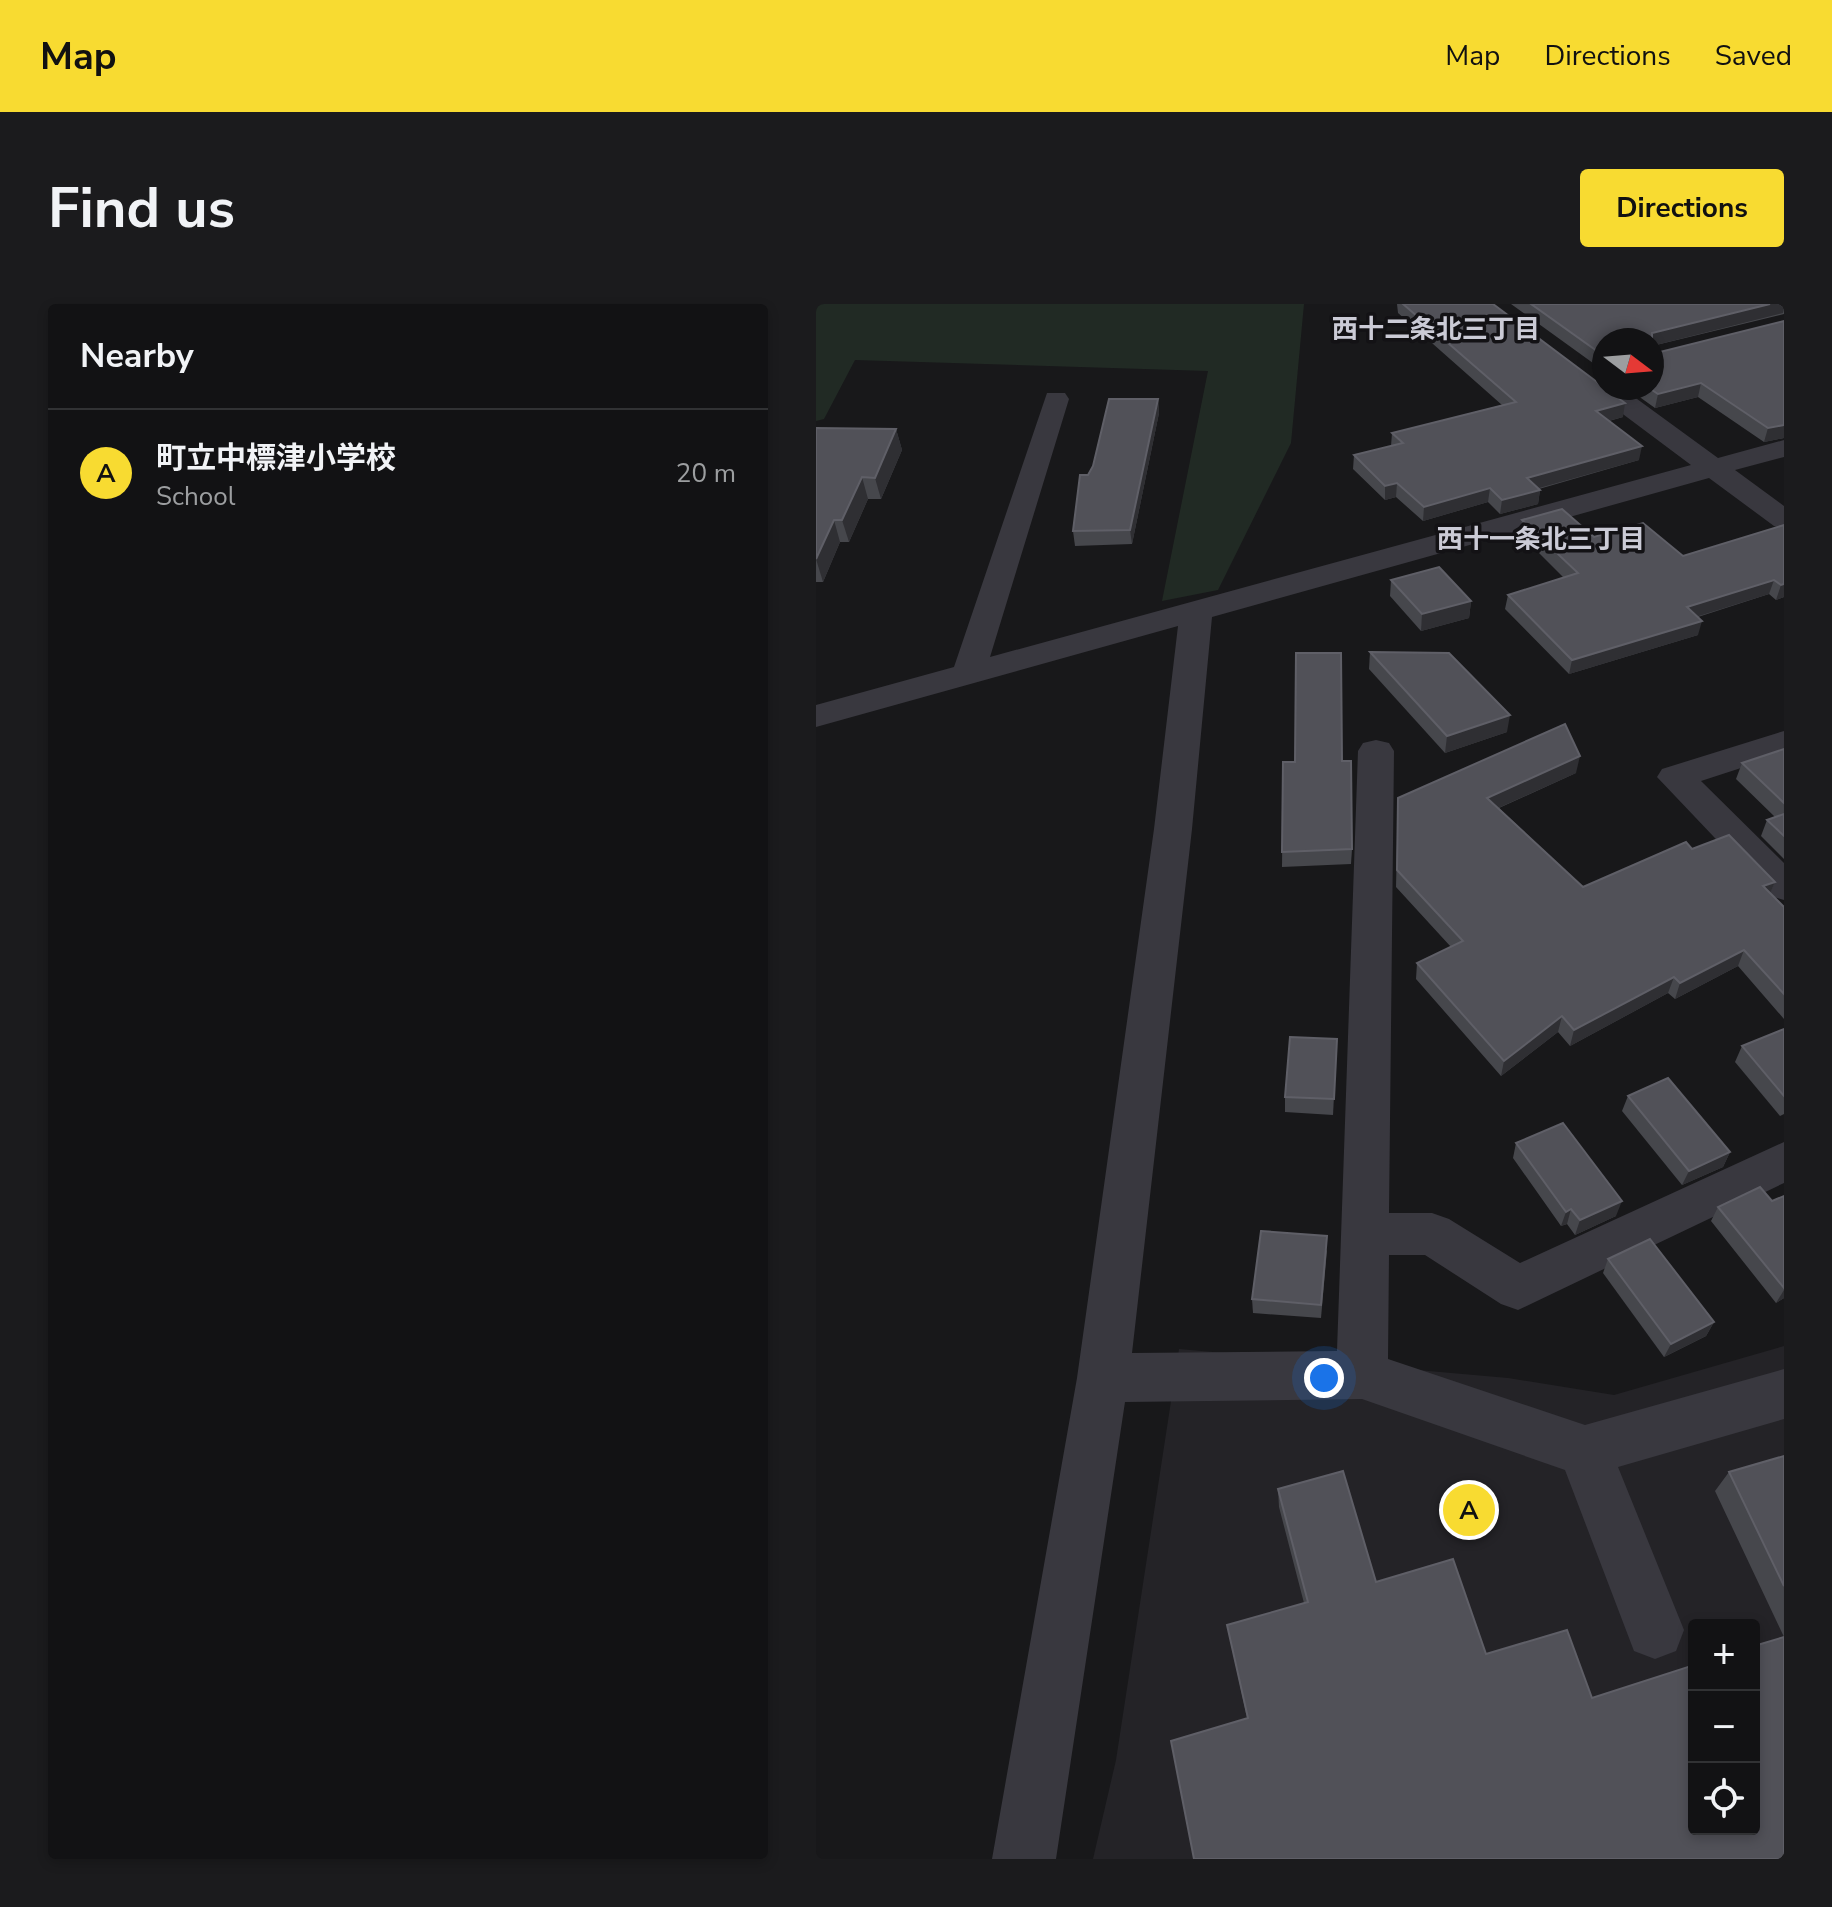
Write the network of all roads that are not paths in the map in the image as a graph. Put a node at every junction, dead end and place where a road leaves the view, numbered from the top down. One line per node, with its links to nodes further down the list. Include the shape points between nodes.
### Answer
1 (1056, 399): 7 (street)
2 (1622, 400): 4 (street)
3 (1784, 448): 4 (street)
4 (1714, 467): 5 (street); 6 (street)
5 (1784, 520)
6 (1196, 612): 7 (street); 15 (street)
7 (968, 675): 8 (street)
8 (816, 716)
9 (1784, 742): 11 (street, via 1675,777)
10 (1376, 751): 13 (street)
11 (1784, 886)
12 (1784, 1161): 13 (street, via 1518,1288 1432,1234)
13 (1365, 1234): 14 (street)
14 (1362, 1375): 15 (street); 17 (street)
15 (1103, 1378): 19 (street)
16 (1784, 1394): 17 (street)
17 (1585, 1451): 18 (street)
18 (1655, 1630)
19 (1024, 1859)

